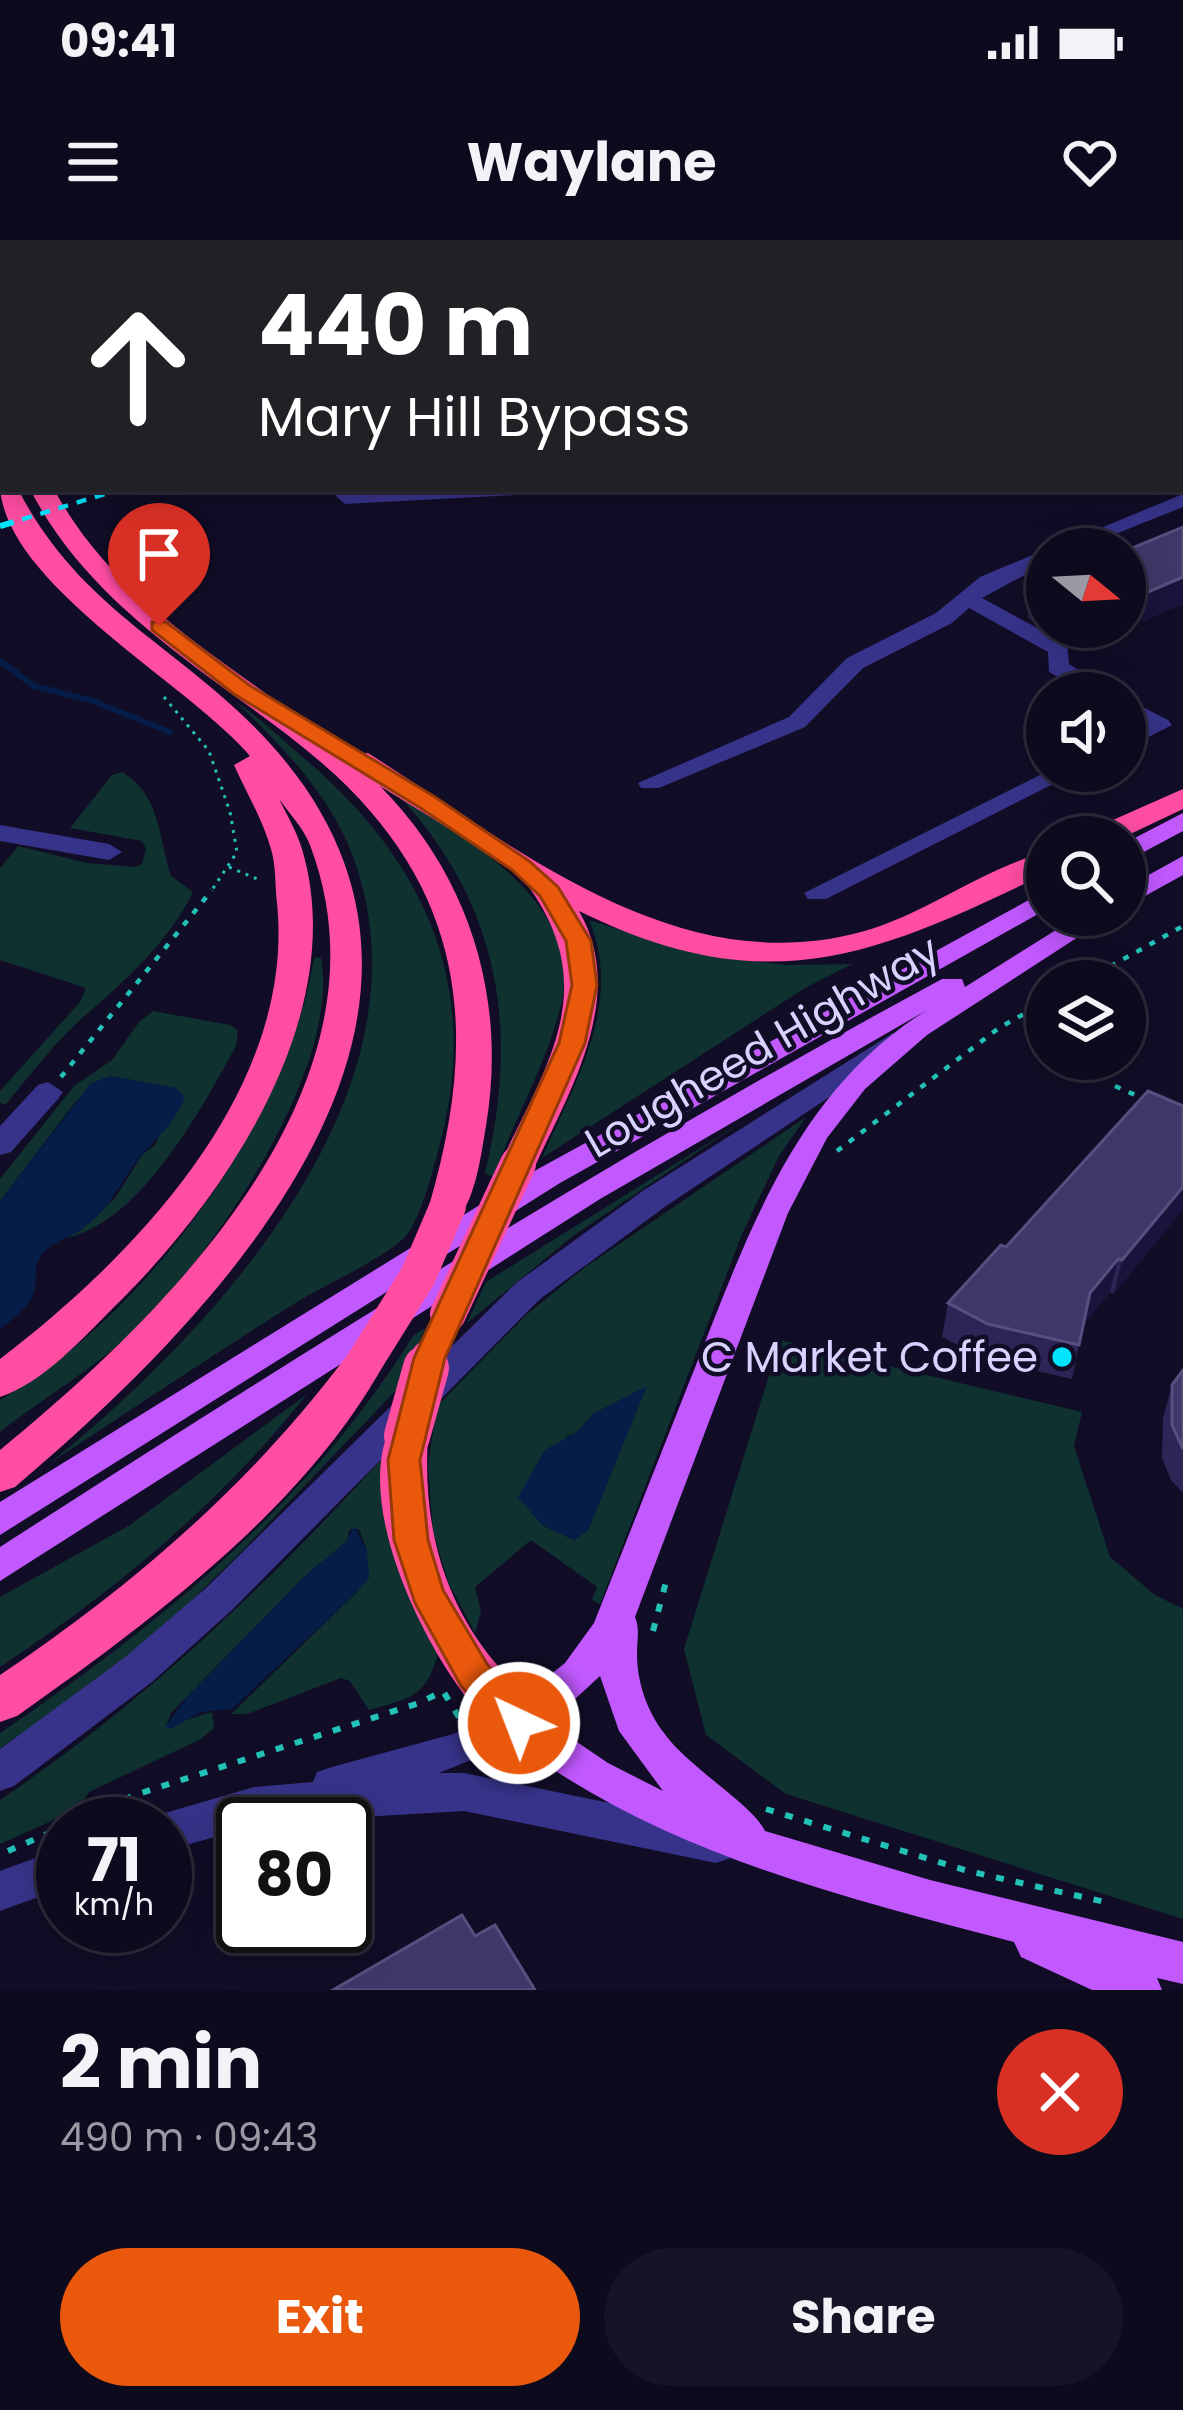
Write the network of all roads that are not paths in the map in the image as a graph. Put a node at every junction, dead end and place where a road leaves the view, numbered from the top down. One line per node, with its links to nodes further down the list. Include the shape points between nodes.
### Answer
1 (8, 492): 11 (highway, via 29,534 76,591)
2 (44, 492): 10 (highway, via 112,586)
3 (340, 492): 4 (street)
4 (460, 492)
5 (1183, 500): 6 (street)
6 (1113, 528)
7 (1026, 565): 8 (street)
8 (966, 598): 9 (street, via 1059,649 1057,667); 14 (street, via 944,618 855,663 797,722)
9 (1066, 672)
10 (242, 689): 23 (highway); 38 (highway, bridge, via 381,803 431,870 456,921 473,988 478,1064 470,1131 418,1276 360,1369 283,1466 200,1549)
11 (181, 693): 33 (highway, via 271,800 286,837 299,921 289,999 244,1115 192,1195 82,1315); 34 (highway, via 276,766 327,851 345,940 336,1040 302,1136 212,1276 108,1386)
12 (1146, 717): 13 (street, via 1160,725)
13 (1146, 732)
14 (650, 783)
15 (1026, 791): 26 (street)
16 (1183, 798): 17 (highway)
17 (1144, 816)
18 (1183, 821): 20 (main road)
19 (0, 832): 21 (street)
20 (1146, 842)
21 (109, 852)
22 (1183, 863): 25 (main road)
23 (520, 866): 24 (highway, via 667,936 772,954 867,941); 39 (highway, bridge, via 561,908 579,941 585,971 572,1043 429,1358 407,1436 405,1500 427,1593 474,1675)
24 (1026, 871)
25 (1146, 884)
26 (817, 893)
27 (1026, 910): 35 (main road, Lougheed Highway, via 528,1189)
28 (1044, 936): 36 (main road, Lougheed Highway, via 698,1127)
29 (1064, 936): 30 (main road)
30 (982, 986): 37 (main road, via 855,1082 791,1170); 40 (street, via 655,1198 528,1291 219,1599)
31 (48, 1092): 32 (street)
32 (0, 1145)
33 (0, 1381)
34 (0, 1475)
35 (0, 1520)
36 (0, 1566)
37 (622, 1606): 39 (main road, via 579,1676); 43 (main road, via 619,1679 644,1741 710,1810)
38 (0, 1701)
39 (519, 1723): 41 (street, via 460,1750); 43 (main road, via 634,1801)
40 (0, 1773)
41 (287, 1797)
42 (355, 1797): 43 (street, via 464,1792)
43 (805, 1863): 46 (main road)
44 (36, 1878): 45 (street)
45 (0, 1891)
46 (976, 1914): 47 (main road); 48 (main road)
47 (1183, 1963)
48 (1140, 1990)

